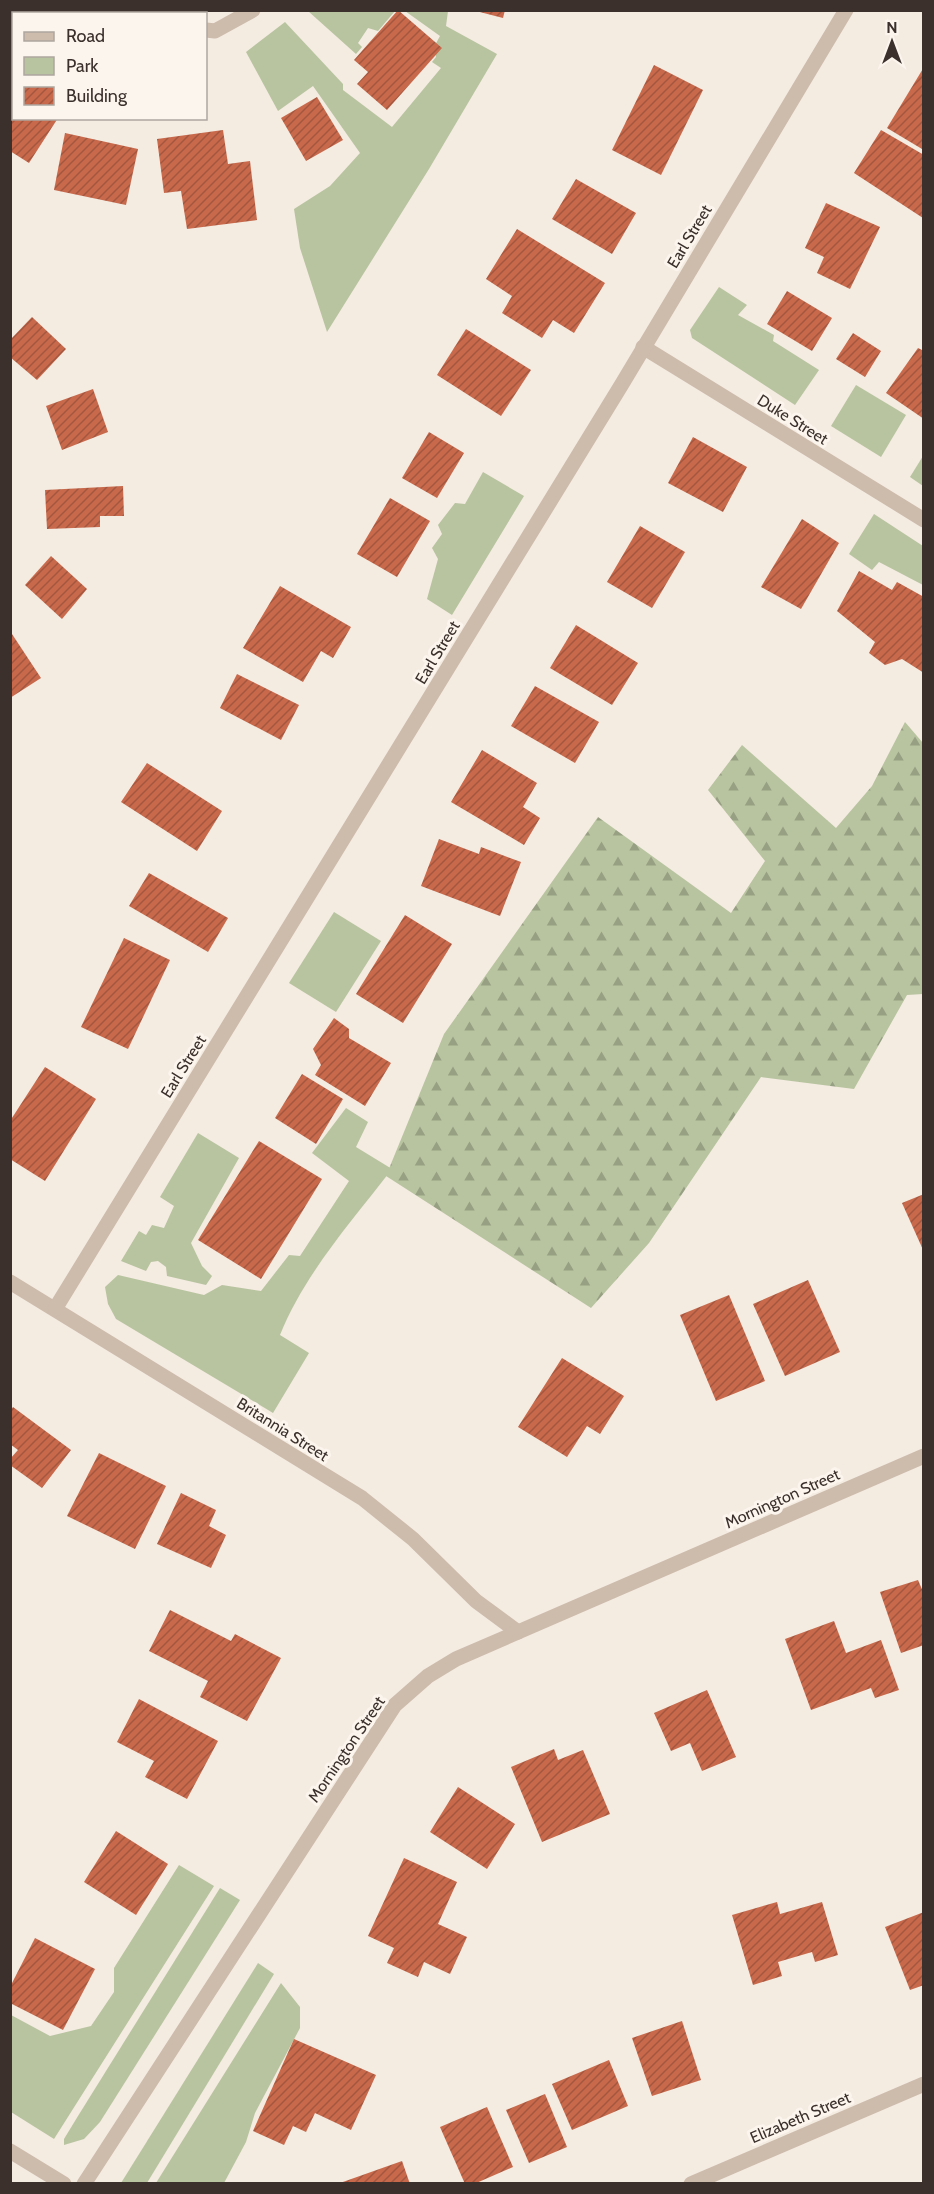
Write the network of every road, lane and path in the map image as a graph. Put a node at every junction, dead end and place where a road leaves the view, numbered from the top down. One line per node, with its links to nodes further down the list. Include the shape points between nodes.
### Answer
1 (253, 10): 3 (street, via 215,31)
2 (846, 10): 4 (street, Earl Street)
3 (207, 30)
4 (644, 347): 5 (street, Duke Street); 7 (street, Earl Street)
5 (924, 520)
6 (10, 1282): 7 (street, Britannia Street)
7 (55, 1309): 9 (street, Britannia Street, via 362,1498 413,1539 476,1601)
8 (924, 1456): 9 (street, Mornington Street)
9 (518, 1632): 13 (street, Mornington Street, via 456,1659 428,1676 395,1705)
10 (924, 2084): 14 (street, Elizabeth Street)
11 (10, 2151): 12 (street)
12 (64, 2184)
13 (84, 2184)
14 (691, 2184)

